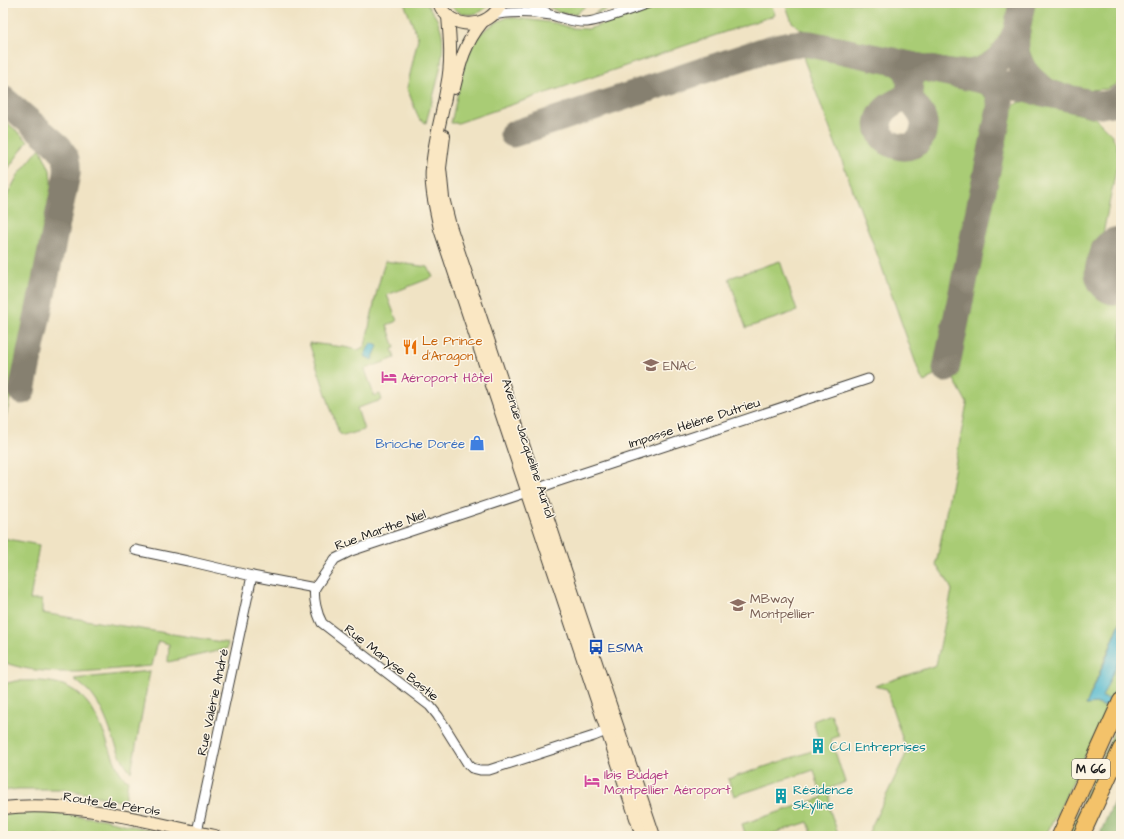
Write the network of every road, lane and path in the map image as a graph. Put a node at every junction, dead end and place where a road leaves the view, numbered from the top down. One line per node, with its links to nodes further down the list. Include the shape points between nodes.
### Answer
1 (439, 3): 6 (main road)
2 (501, 3): 5 (main road)
3 (529, 3): 7 (street)
4 (649, 3): 7 (street, via 588,22)
5 (494, 15): 7 (street, via 524,11); 8 (main road)
6 (448, 16): 8 (main road, via 464,23); 10 (main road, Avenue Jacqueline Auriol, via 450,64 432,169 434,200 440,229)
7 (552, 16)
8 (482, 22): 10 (main road, Avenue Jacqueline Auriol, via 464,49 457,75 440,168 443,198)
9 (868, 378): 10 (street, Impasse Hélène Dutrieu)
10 (533, 491): 13 (street, Rue Marthe Niel, via 342,555 332,563); 15 (main road, Avenue Jacqueline Auriol)
11 (135, 550): 12 (street)
12 (252, 576): 13 (street); 18 (street, Rue Valérie André)
13 (315, 588): 15 (street, Rue Maryse Bastie, via 316,604 322,623 430,706 472,768 498,768)
14 (1121, 701): 22 (highway, M 66, via 1074,807)
15 (612, 729): 20 (main road, Avenue Jacqueline Auriol); 21 (main road, Avenue Jacqueline Auriol)
16 (1121, 749): 23 (highway, M 66)
17 (3, 808): 18 (main road, Route de Pérols, via 22,806 103,812)
18 (197, 832): 19 (main road, Route de Pérols)
19 (215, 836)
20 (642, 836)
21 (654, 836)
22 (1058, 836)
23 (1082, 836)

